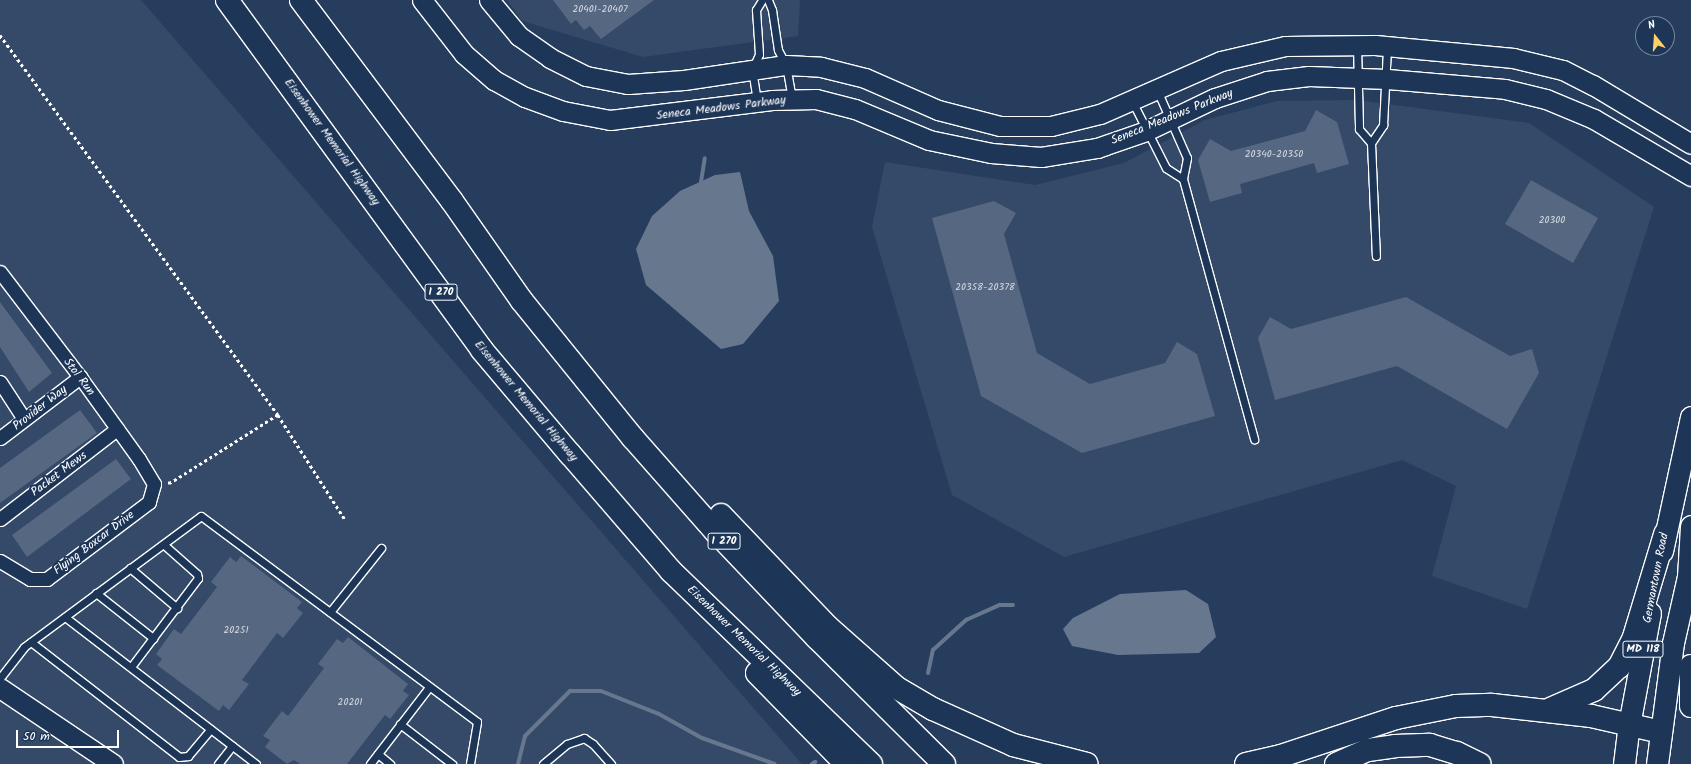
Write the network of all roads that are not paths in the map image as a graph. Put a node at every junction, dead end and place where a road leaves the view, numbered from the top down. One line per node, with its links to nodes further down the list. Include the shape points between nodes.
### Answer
1 (228, 0): 41 (highway, Eisenhower Memorial Highway / I 270, via 482,350)
2 (301, 0): 25 (highway, I 270, via 452,201)
3 (422, 0): 16 (street, Seneca Meadows Parkway, via 464,54 494,80 525,97 563,111 610,120)
4 (489, 0): 10 (street, via 519,36 550,58 586,76 628,84 684,80)
5 (762, 0): 10 (lane, via 756,10 759,54)
6 (768, 0): 9 (lane, via 778,50)
7 (1357, 45): 8 (street); 11 (lane); 13 (street, via 1278,48 1221,61)
8 (1387, 46): 12 (lane); 20 (street, via 1513,58 1563,70 1593,85)
9 (786, 65): 10 (street); 14 (lane); 15 (street, via 821,67 866,78 938,110 1000,126 1051,126 1100,114)
10 (752, 70): 16 (lane)
11 (1358, 78): 12 (street, Seneca Meadows Parkway); 17 (street, Seneca Meadows Parkway, via 1309,76 1267,81 1215,98); 19 (lane, via 1359,129)
12 (1386, 79): 19 (lane, via 1383,125); 21 (street, Seneca Meadows Parkway, via 1505,88 1546,99 1594,119)
13 (1157, 90): 15 (street); 17 (lane)
14 (792, 99): 16 (street, Seneca Meadows Parkway); 18 (street, Seneca Meadows Parkway, via 823,100 855,109 929,140 991,153 1041,157 1097,148)
15 (1132, 100): 18 (lane)
16 (757, 102)
17 (1170, 119): 18 (street, Seneca Meadows Parkway); 22 (lane, via 1187,158)
18 (1146, 131): 22 (lane, via 1166,168)
19 (1371, 143): 23 (lane)
20 (1691, 144)
21 (1691, 176)
22 (1183, 179): 32 (lane)
23 (1376, 256)
24 (0, 272): 26 (street, Stol Run)
25 (522, 301): 73 (highway, I 270, via 633,438 716,532 817,638); 74 (highway, via 645,429 726,522 828,628 897,688 933,709 1012,745)
26 (80, 376): 29 (street, Provider Way); 30 (street, Stol Run)
27 (0, 382): 29 (street)
28 (1691, 417): 36 (main road, Germantown Road / MD 118)
29 (24, 420): 31 (street, Provider Way)
30 (117, 429): 33 (street, Stol Run); 34 (street, Packet Mews)
31 (0, 438)
32 (1254, 439)
33 (154, 484): 39 (street, Flying Boxcar Drive, via 149,502 47,579 30,579)
34 (0, 519)
35 (1691, 526): 42 (main road)
36 (1665, 534): 55 (highway, via 1634,637 1620,667 1594,690); 57 (main road, Germantown Road / MD 118)
37 (163, 544): 40 (lane); 44 (lane, via 197,574 198,578); 45 (lane, via 201,516)
38 (381, 548): 45 (lane)
39 (0, 561)
40 (130, 568): 43 (lane); 44 (lane)
41 (671, 571): 71 (highway, via 766,684); 72 (highway, Eisenhower Memorial Highway / I 270)
42 (1689, 571): 59 (main road, MD 118, via 1673,644)
43 (96, 593): 46 (lane); 47 (lane)
44 (177, 608): 47 (lane)
45 (330, 612): 52 (lane)
46 (65, 617): 48 (lane); 50 (lane)
47 (153, 638): 50 (lane)
48 (31, 642): 51 (lane, via 13,659); 58 (lane, via 179,757 188,756)
49 (1691, 666): 54 (highway)
50 (131, 667): 58 (lane)
51 (0, 678)
52 (429, 687): 56 (lane); 68 (lane, via 477,722)
53 (0, 688): 63 (street)
54 (1691, 706)
55 (1546, 710): 57 (highway, via 1591,716); 75 (highway, via 1492,706 1426,710 1281,756)
56 (400, 724): 61 (lane); 67 (lane)
57 (1629, 725): 59 (highway); 78 (main road, Germantown Road / MD 118)
58 (211, 729): 60 (lane)
59 (1661, 732): 79 (main road, MD 118)
60 (232, 746): 62 (lane); 64 (lane)
61 (378, 754): 65 (lane); 66 (lane)
62 (251, 763)
63 (113, 764)
64 (218, 764)
65 (370, 764)
66 (390, 764)
67 (452, 764)
68 (470, 764)
69 (543, 764): 70 (lane, via 567,744 584,738)
70 (611, 764)
71 (846, 764)
72 (871, 764)
73 (944, 764)
74 (1087, 764)
75 (1246, 764)
76 (1336, 764): 77 (highway, via 1368,750 1430,745 1457,753)
77 (1480, 764)
78 (1624, 764)
79 (1657, 764)

